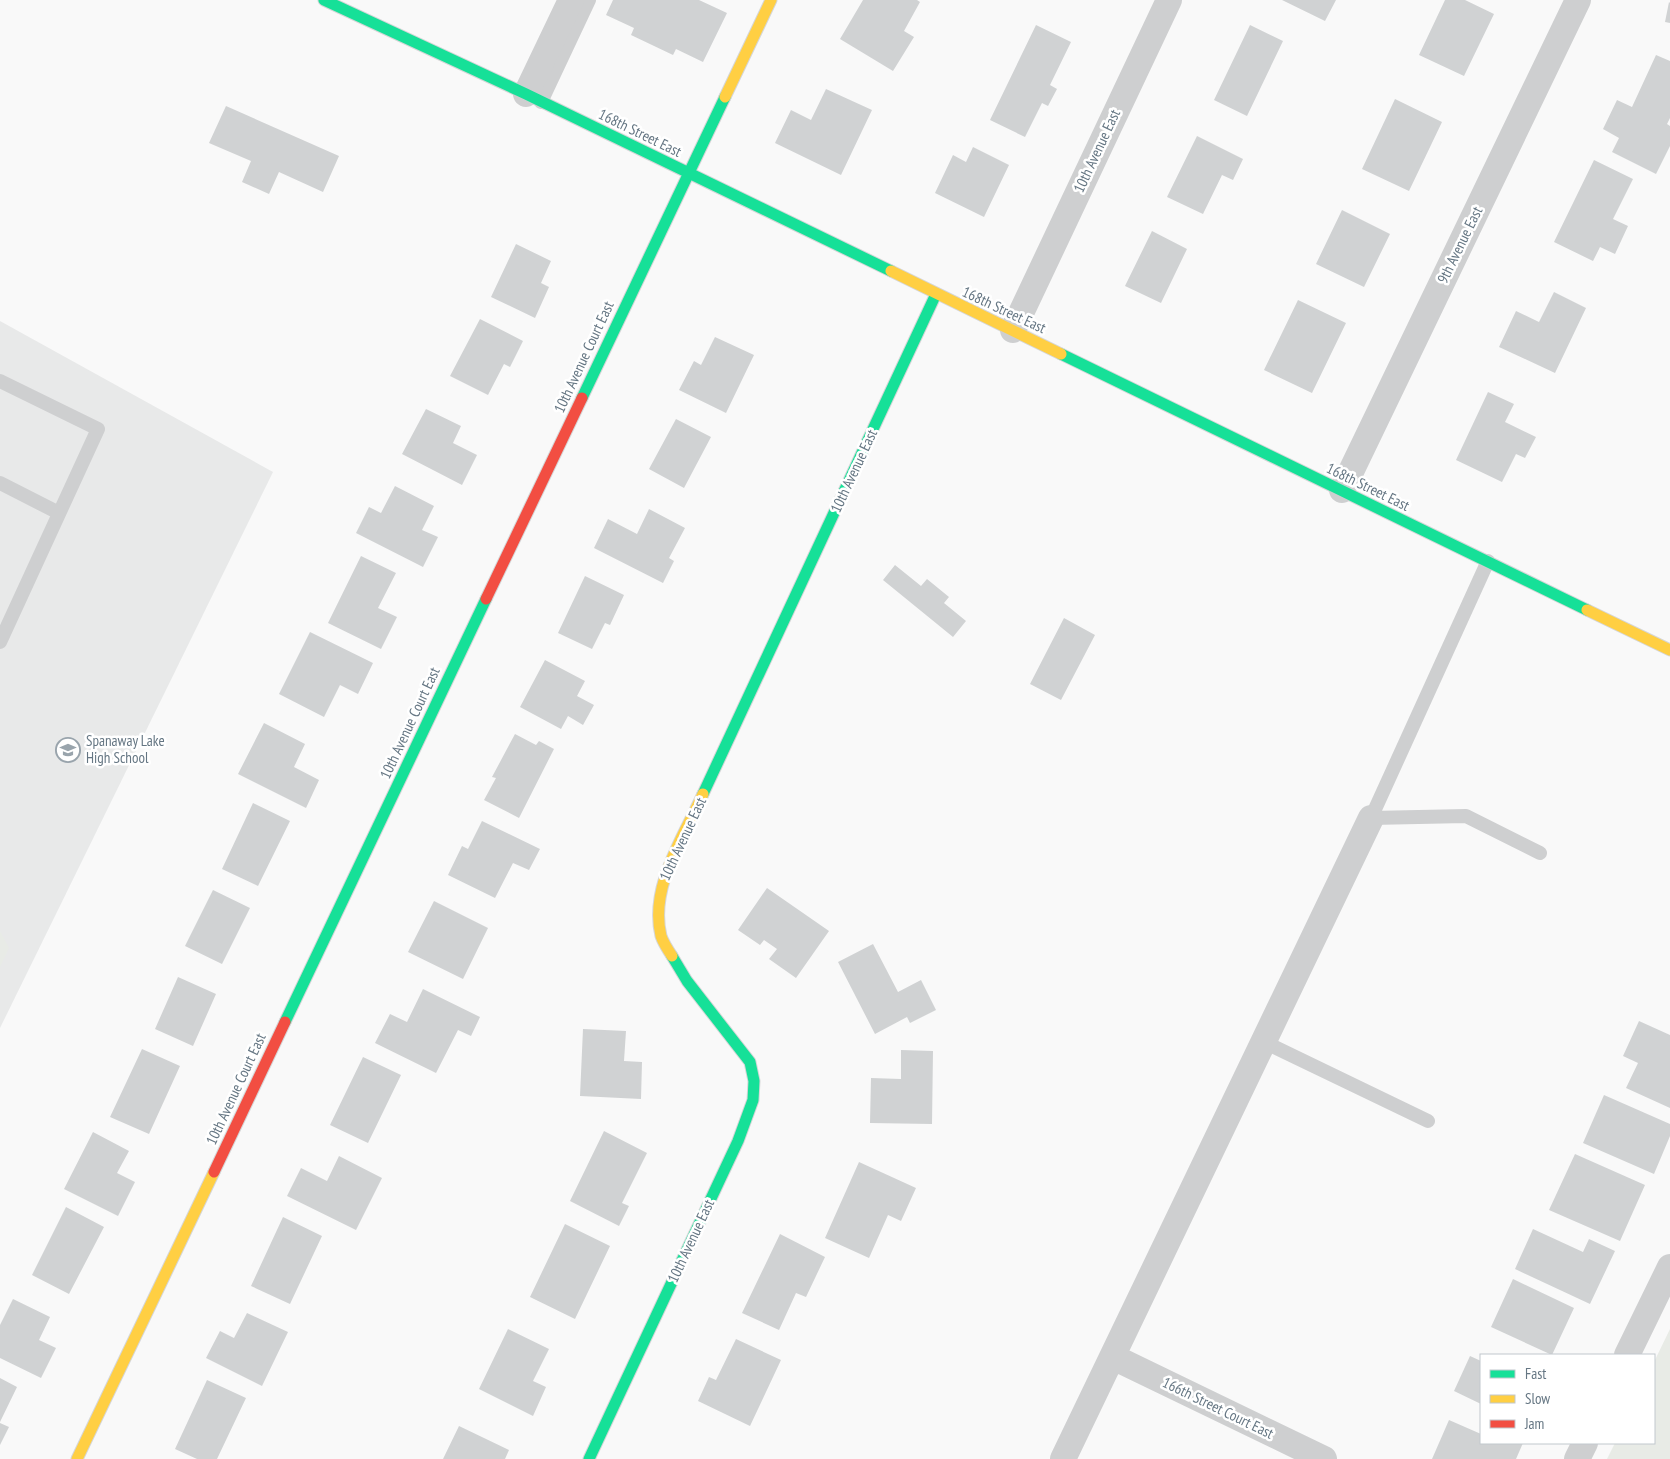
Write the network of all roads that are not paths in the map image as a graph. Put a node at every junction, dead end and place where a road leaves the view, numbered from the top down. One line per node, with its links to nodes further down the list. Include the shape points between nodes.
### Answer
1 (324, 0): 7 (street, 168th Street East)
2 (570, 0): 7 (street)
3 (590, 0): 7 (lane)
4 (771, 0): 8 (street, 10th Avenue Court East)
5 (1168, 0): 10 (street, 10th Avenue East)
6 (1578, 0): 13 (street, 9th Avenue East)
7 (534, 98): 8 (street, 168th Street East)
8 (688, 172): 9 (street, 168th Street East); 26 (street, 10th Avenue Court East)
9 (936, 294): 10 (street, 168th Street East); 27 (street, 10th Avenue East, via 661,885 658,911 661,937 687,981 750,1062 754,1081 752,1100 738,1141)
10 (1013, 330): 13 (street, 168th Street East)
11 (0, 381): 14 (lane, via 98,429)
12 (0, 484): 14 (lane)
13 (1342, 490): 15 (street, 168th Street East)
14 (59, 512): 16 (lane)
15 (1488, 562): 17 (street, 168th Street East); 18 (lane)
16 (0, 642)
17 (1670, 650)
18 (1371, 818): 19 (lane, via 1466,816); 20 (street)
19 (1540, 853)
20 (1264, 1042): 21 (lane); 24 (street)
21 (1428, 1121)
22 (1670, 1267): 23 (street)
23 (1627, 1354)
24 (1113, 1357): 28 (street); 29 (street, 166th Street Court East)
25 (1584, 1444): 30 (street)
26 (77, 1459)
27 (589, 1459)
28 (1063, 1459)
29 (1324, 1459)
30 (1577, 1459)

